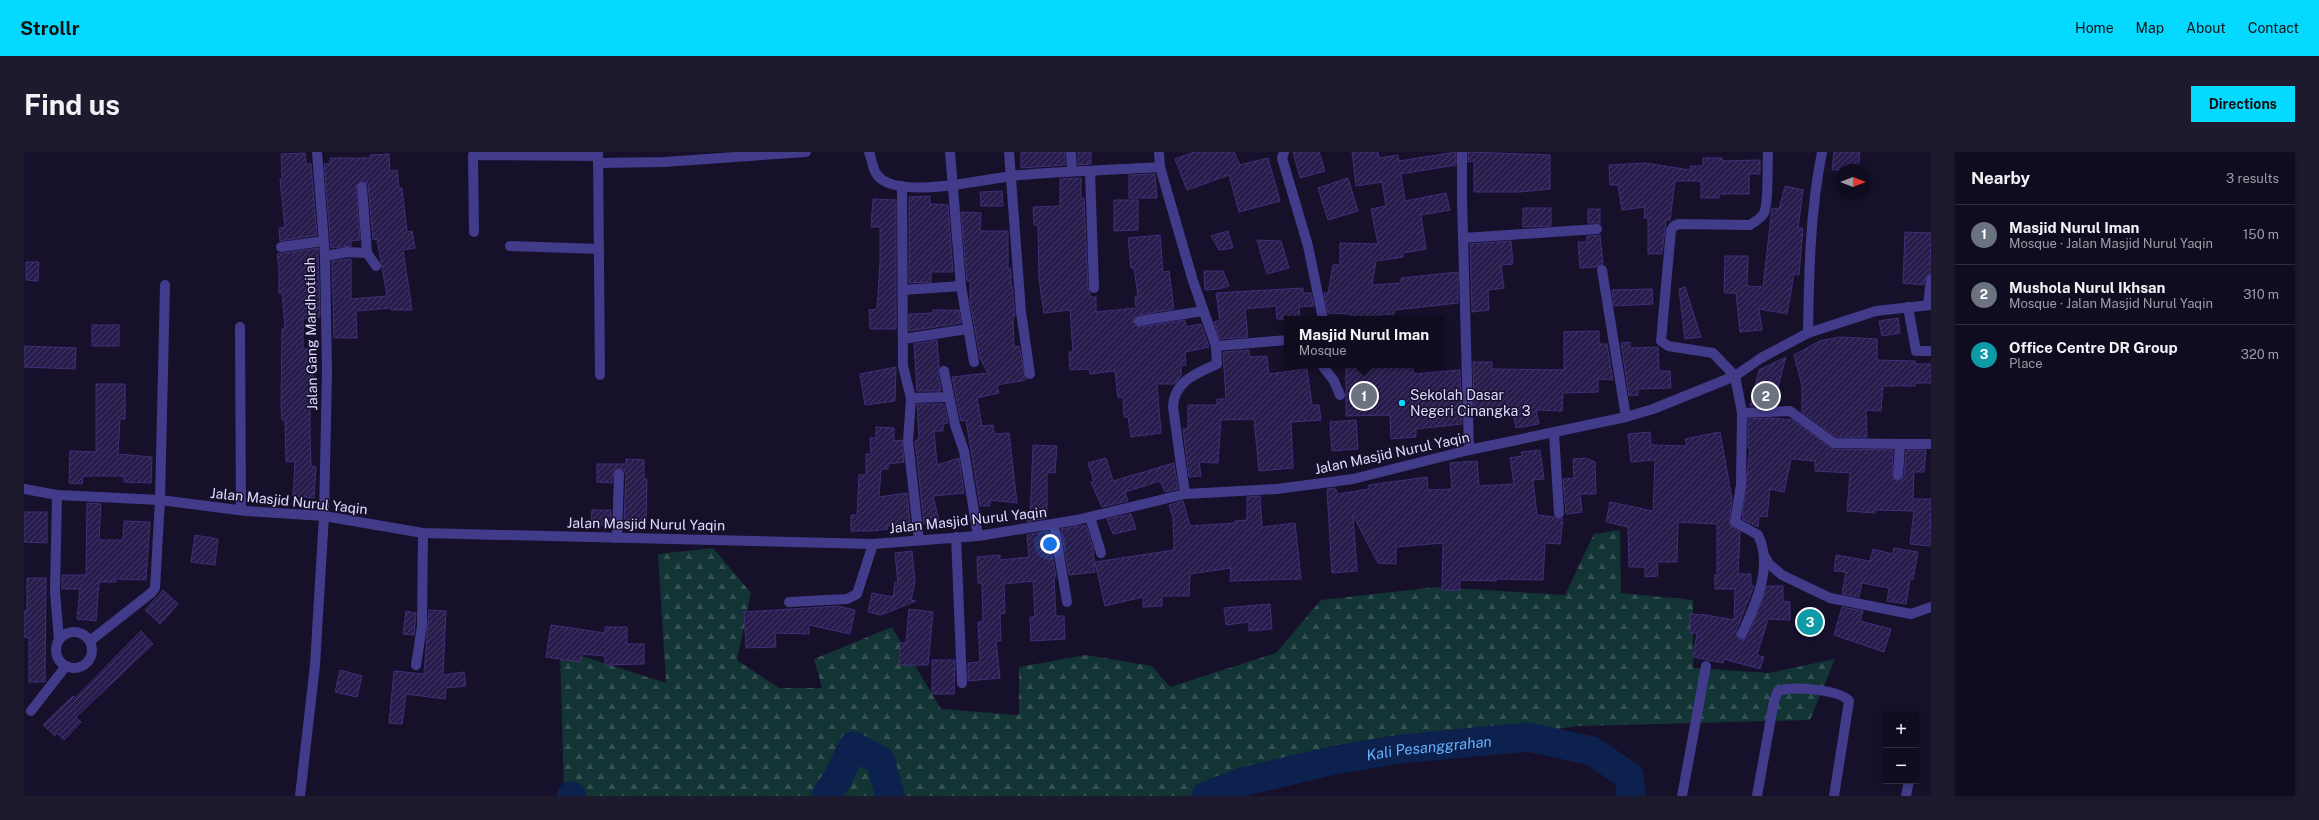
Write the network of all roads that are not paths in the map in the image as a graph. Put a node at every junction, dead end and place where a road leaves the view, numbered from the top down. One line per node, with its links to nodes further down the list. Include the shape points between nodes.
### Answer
1 (317, 152): 24 (street, Jalan Gang Mardhotilah)
2 (806, 152): 12 (street)
3 (869, 152): 18 (street, via 875,172 882,180)
4 (950, 152): 19 (street)
5 (1009, 152): 17 (street)
6 (1071, 152): 15 (street)
7 (1284, 152): 40 (street, via 1282,158 1308,246)
8 (1462, 152): 23 (street)
9 (1768, 152): 54 (street, via 1766,204 1764,213 1757,220 1750,225 1679,224 1671,230 1661,341 1668,346 1713,354)
10 (1822, 152): 44 (street, via 1815,185 1809,244)
11 (1162, 153): 14 (street)
12 (745, 154): 13 (street, via 664,162)
13 (598, 157): 22 (street, via 473,155); 27 (street)
14 (1160, 167): 16 (street); 39 (street)
15 (1072, 171): 16 (street); 17 (street)
16 (1090, 171): 35 (street)
17 (1012, 176): 19 (street); 52 (street, via 1021,312)
18 (902, 186): 19 (street); 36 (street)
19 (952, 186): 34 (street)
20 (362, 187): 28 (street)
21 (1597, 229): 23 (street)
22 (474, 232)
23 (1464, 238): 63 (street)
24 (323, 241): 26 (street); 29 (street, Jalan Gang Mardhotilah)
25 (510, 246): 27 (street)
26 (281, 248)
27 (599, 249): 53 (street)
28 (367, 253): 29 (street, via 348,252); 30 (street)
29 (325, 256): 72 (street, Jalan Gang Mardhotilah, via 327,372)
30 (376, 266)
31 (1602, 270): 59 (street)
32 (1931, 279): 37 (street)
33 (165, 285): 69 (street)
34 (961, 286): 36 (street); 43 (street)
35 (1094, 288)
36 (904, 290): 45 (street)
37 (1930, 305): 38 (street, Jalan Masjid Nurul Yaqin)
38 (1908, 308): 44 (street, Jalan Masjid Nurul Yaqin, via 1876,311); 48 (street, via 1916,351)
39 (1203, 311): 41 (street); 47 (street)
40 (1322, 316)
41 (1139, 322)
42 (240, 326): 70 (street)
43 (967, 329): 45 (street); 49 (street)
44 (1808, 333): 54 (street, Jalan Masjid Nurul Yaqin, via 1761,358)
45 (903, 339): 57 (street, via 903,366)
46 (1284, 340): 47 (street)
47 (1216, 346): 67 (street, via 1217,364 1192,375 1173,397 1172,407)
48 (1931, 351)
49 (974, 362)
50 (1324, 368): 55 (street)
51 (944, 371): 56 (street)
52 (1030, 374)
53 (600, 375)
54 (1735, 376): 58 (street); 59 (street, Jalan Masjid Nurul Yaqin)
55 (1340, 395)
56 (949, 397): 57 (street); 76 (street, via 967,464)
57 (911, 398): 79 (street, via 908,441)
58 (1742, 413): 61 (street, via 1790,411 1834,443); 82 (street, via 1741,485 1735,522 1758,535)
59 (1626, 418): 60 (street, Jalan Masjid Nurul Yaqin)
60 (1554, 433): 63 (street, Jalan Masjid Nurul Yaqin); 71 (street)
61 (1900, 444): 62 (street); 65 (street)
62 (1931, 444)
63 (1469, 450): 67 (street, Jalan Masjid Nurul Yaqin, via 1352,479 1277,489)
64 (619, 474): 78 (street)
65 (1898, 475)
66 (24, 489): 68 (street, Jalan Masjid Nurul Yaqin)
67 (1186, 494): 73 (street, Jalan Masjid Nurul Yaqin)
68 (57, 496): 69 (street, Jalan Masjid Nurul Yaqin); 87 (street, via 55,592)
69 (160, 500): 70 (street, Jalan Masjid Nurul Yaqin); 88 (street, via 155,588)
70 (241, 510): 72 (street, Jalan Masjid Nurul Yaqin)
71 (1559, 513)
72 (324, 516): 75 (street, Jalan Masjid Nurul Yaqin); 95 (street, Jalan Gang Mardhotilah, via 315,665)
73 (1090, 517): 74 (street, Jalan Masjid Nurul Yaqin); 81 (street)
74 (1054, 525): 76 (street, Jalan Masjid Nurul Yaqin); 84 (street)
75 (423, 533): 78 (street, Jalan Masjid Nurul Yaqin); 89 (street, via 422,626)
76 (978, 536): 77 (street, Jalan Masjid Nurul Yaqin)
77 (956, 537): 79 (street, Jalan Masjid Nurul Yaqin); 92 (street)
78 (617, 538): 80 (street, Jalan Masjid Nurul Yaqin)
79 (919, 540): 80 (street, Jalan Masjid Nurul Yaqin)
80 (873, 544): 83 (street, via 857,594 848,599)
81 (1101, 553)
82 (1765, 557): 85 (street, via 1782,575 1830,598 1911,614); 86 (street, via 1756,606)
83 (789, 602)
84 (1067, 602)
85 (1931, 607)
86 (1742, 634)
87 (59, 640): 88 (street, via 69,632 75,631); 90 (street, via 56,655)
88 (90, 641): 90 (street, via 92,654 85,664 73,668)
89 (416, 665)
90 (66, 666): 93 (street)
91 (1706, 666): 96 (street)
92 (962, 683)
93 (31, 712)
94 (1908, 784): 99 (street)
95 (300, 796)
96 (1682, 796)
97 (1757, 796): 98 (street, via 1774,701 1778,691 1787,688 1836,693 1844,695 1849,701)
98 (1834, 796)
99 (1906, 796)

